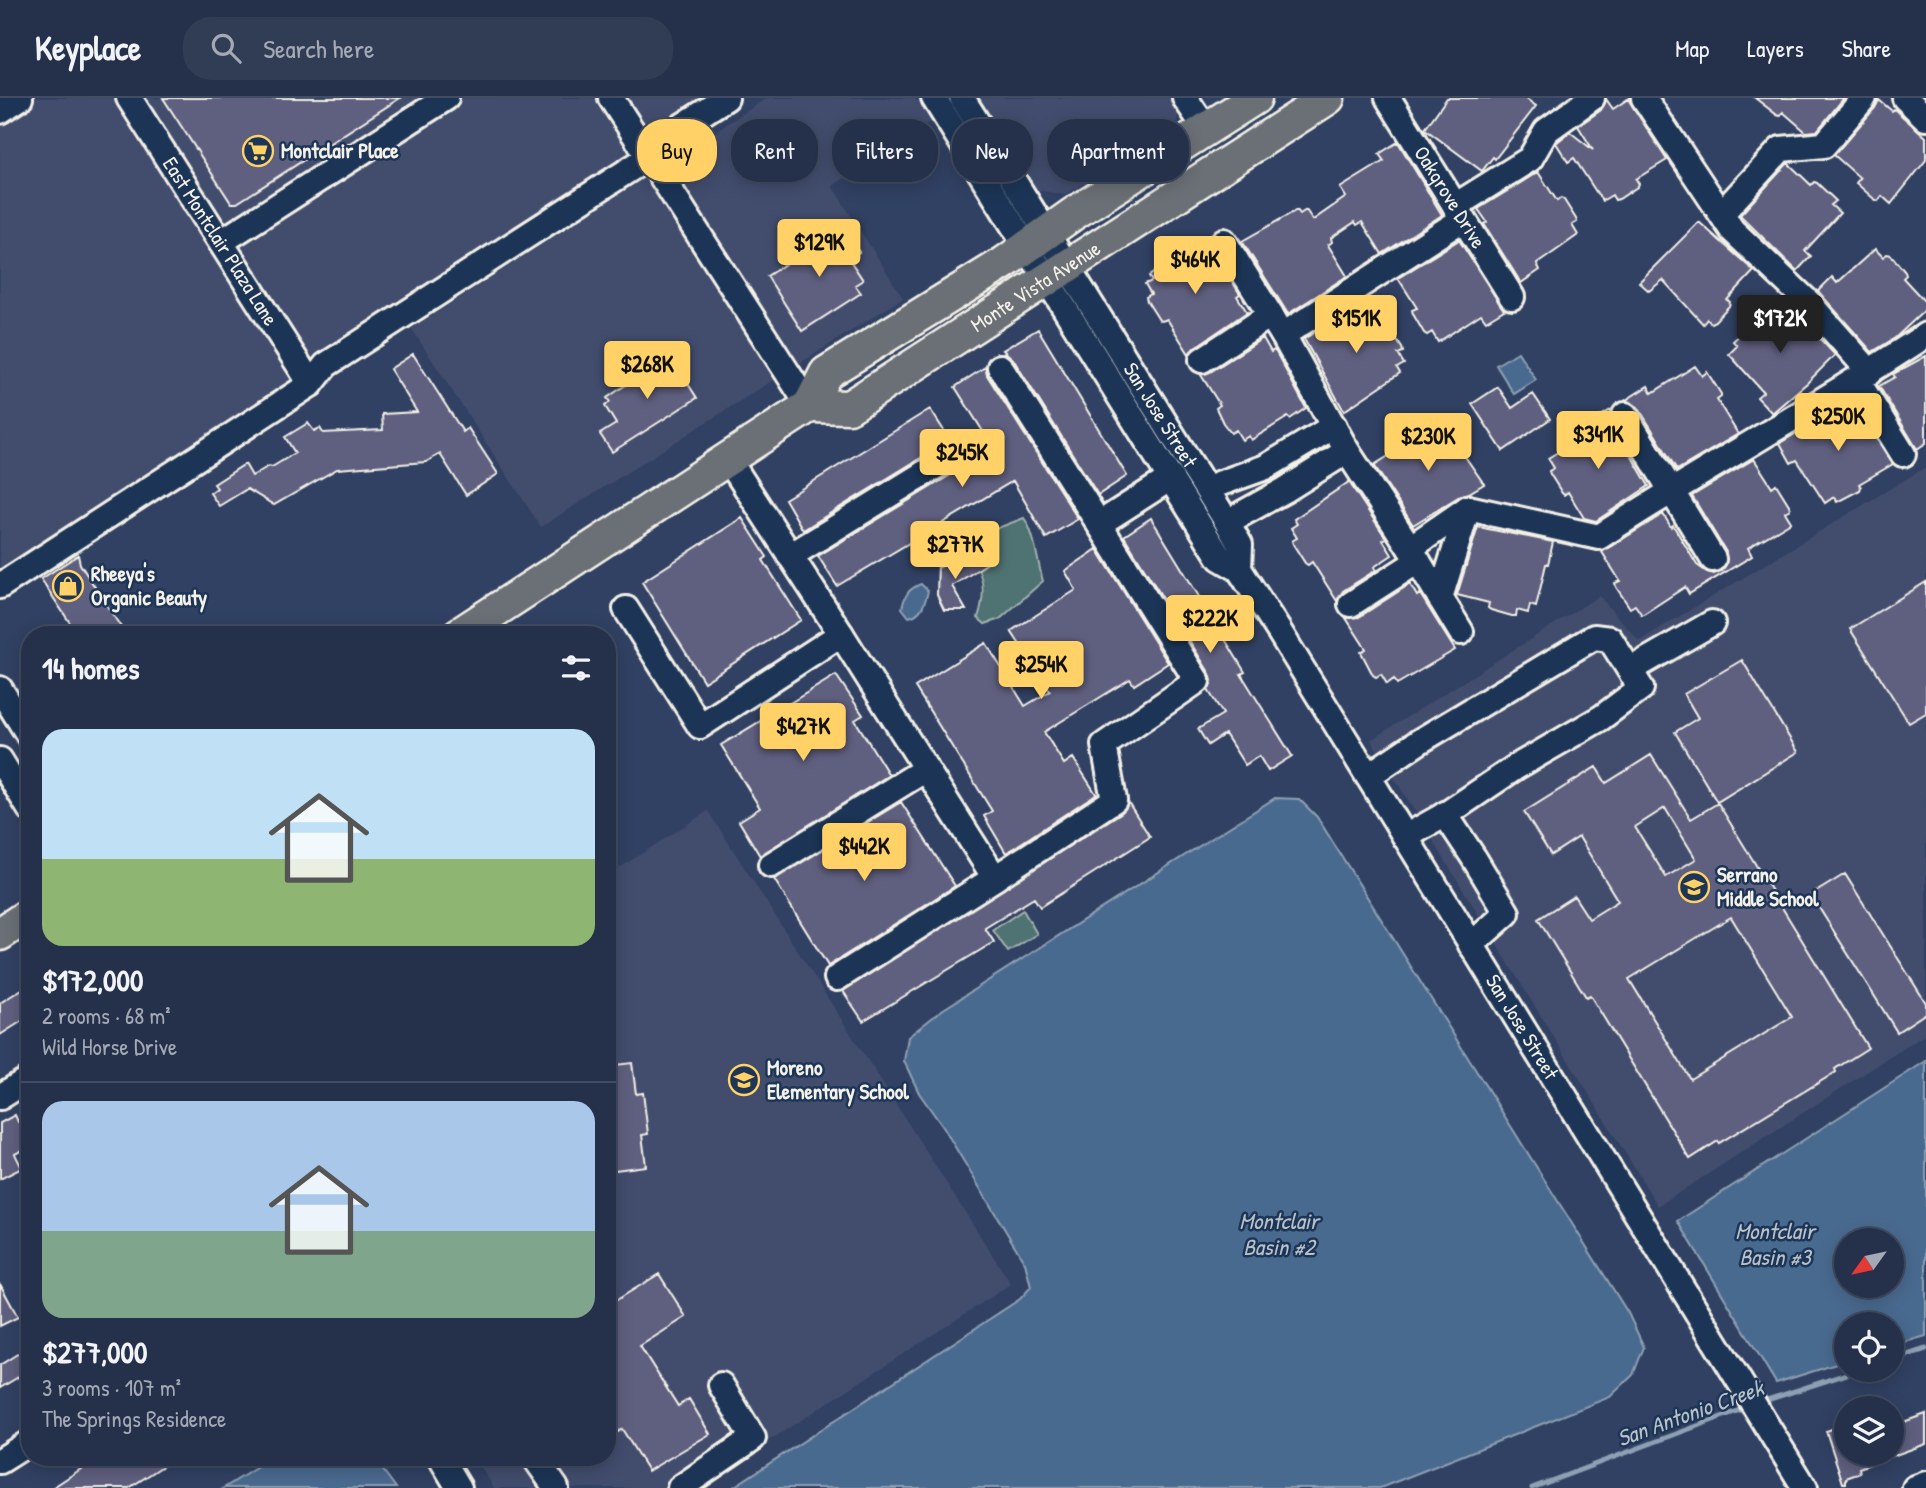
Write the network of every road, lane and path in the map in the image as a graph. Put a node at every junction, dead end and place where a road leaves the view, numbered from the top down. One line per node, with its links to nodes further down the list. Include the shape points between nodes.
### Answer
1 (20, 98): 16 (street)
2 (130, 98): 27 (street, East Montclair Plaza Lane)
3 (446, 98): 27 (street)
4 (611, 98): 20 (street)
5 (726, 98): 18 (street)
6 (934, 98): 25 (street)
7 (962, 98): 25 (street)
8 (1185, 98): 19 (street)
9 (1255, 98): 19 (main road, Monte Vista Avenue)
10 (1328, 98): 28 (main road, Monte Vista Avenue)
11 (1388, 98): 23 (street, Oakgrove Drive)
12 (1592, 98): 23 (street, via 1546,131 1530,159)
13 (1644, 98): 24 (street)
14 (1864, 98): 24 (street, via 1824,145 1781,149)
15 (1905, 98): 17 (street)
16 (0, 111)
17 (1926, 118)
18 (693, 119)
19 (1206, 130): 25 (main road, Monte Vista Avenue)
20 (637, 138)
21 (637, 165): 35 (street, via 327,365)
22 (665, 182): 36 (street)
23 (1459, 213): 29 (street, Oakgrove Drive); 30 (street)
24 (1722, 214): 34 (street, via 1732,230 1808,302)
25 (1037, 240): 28 (street); 36 (main road, Monte Vista Avenue, via 827,373)
26 (1224, 241): 30 (street)
27 (221, 242): 35 (street, East Montclair Plaza Lane)
28 (1057, 272): 36 (main road, Monte Vista Avenue, via 849,407); 43 (street, San Jose Street); 44 (street, San Jose Street)
29 (1512, 297)
30 (1277, 325): 32 (street); 38 (street)
31 (1926, 335): 34 (street)
32 (1202, 360)
33 (1000, 367): 48 (street)
34 (1864, 376): 41 (street); 45 (street)
35 (311, 383): 53 (street)
36 (809, 406): 42 (main road, Monte Vista Avenue)
37 (1625, 415): 45 (street)
38 (1334, 426): 40 (street); 44 (street, via 1266,467)
39 (962, 450): 50 (street)
40 (1347, 451): 47 (street); 49 (street)
41 (1903, 454)
42 (728, 459): 50 (street); 58 (main road, Monte Vista Avenue)
43 (1171, 478): 48 (street); 52 (street, San Jose Street, via 1220,558)
44 (1207, 488): 47 (street, San Jose Street)
45 (1672, 490): 46 (street, via 1599,537); 51 (street)
46 (1468, 508): 49 (street); 54 (street)
47 (1227, 522): 52 (street, San Jose Street, via 1240,545)
48 (1099, 524): 71 (street, via 1196,681 1104,745 1114,800)
49 (1414, 555): 54 (street); 55 (street)
50 (790, 556): 60 (street)
51 (1713, 559)
52 (1238, 569): 66 (street, San Jose Street)
53 (0, 586)
54 (1440, 598): 59 (street)
55 (1351, 604)
56 (626, 609): 60 (street, via 700,726)
57 (1712, 623): 61 (street)
58 (482, 626)
59 (1461, 632)
60 (841, 634): 65 (street)
61 (1630, 670): 66 (street, via 1610,639 1594,637); 68 (street, via 1641,688 1601,718)
62 (0, 689): 63 (street)
63 (21, 723)
64 (0, 760): 67 (street)
65 (926, 769): 70 (street); 71 (street)
66 (1368, 776): 69 (street, San Jose Street)
67 (21, 794)
68 (1445, 814): 69 (street); 74 (street, via 1507,914)
69 (1405, 837): 74 (street, San Jose Street)
70 (771, 866)
71 (995, 878): 75 (street)
72 (21, 920): 73 (main road)
73 (0, 934)
74 (1471, 945): 87 (street, San Jose Street)
75 (837, 978)
76 (21, 1083): 77 (street)
77 (0, 1097)
78 (721, 1385): 86 (street, via 754,1438)
79 (21, 1447): 80 (street)
80 (0, 1461)
81 (446, 1466): 84 (street)
82 (541, 1466): 85 (street)
83 (1926, 1484): 88 (street)
84 (459, 1488)
85 (556, 1488)
86 (680, 1488)
87 (1805, 1488)
88 (1915, 1488)

